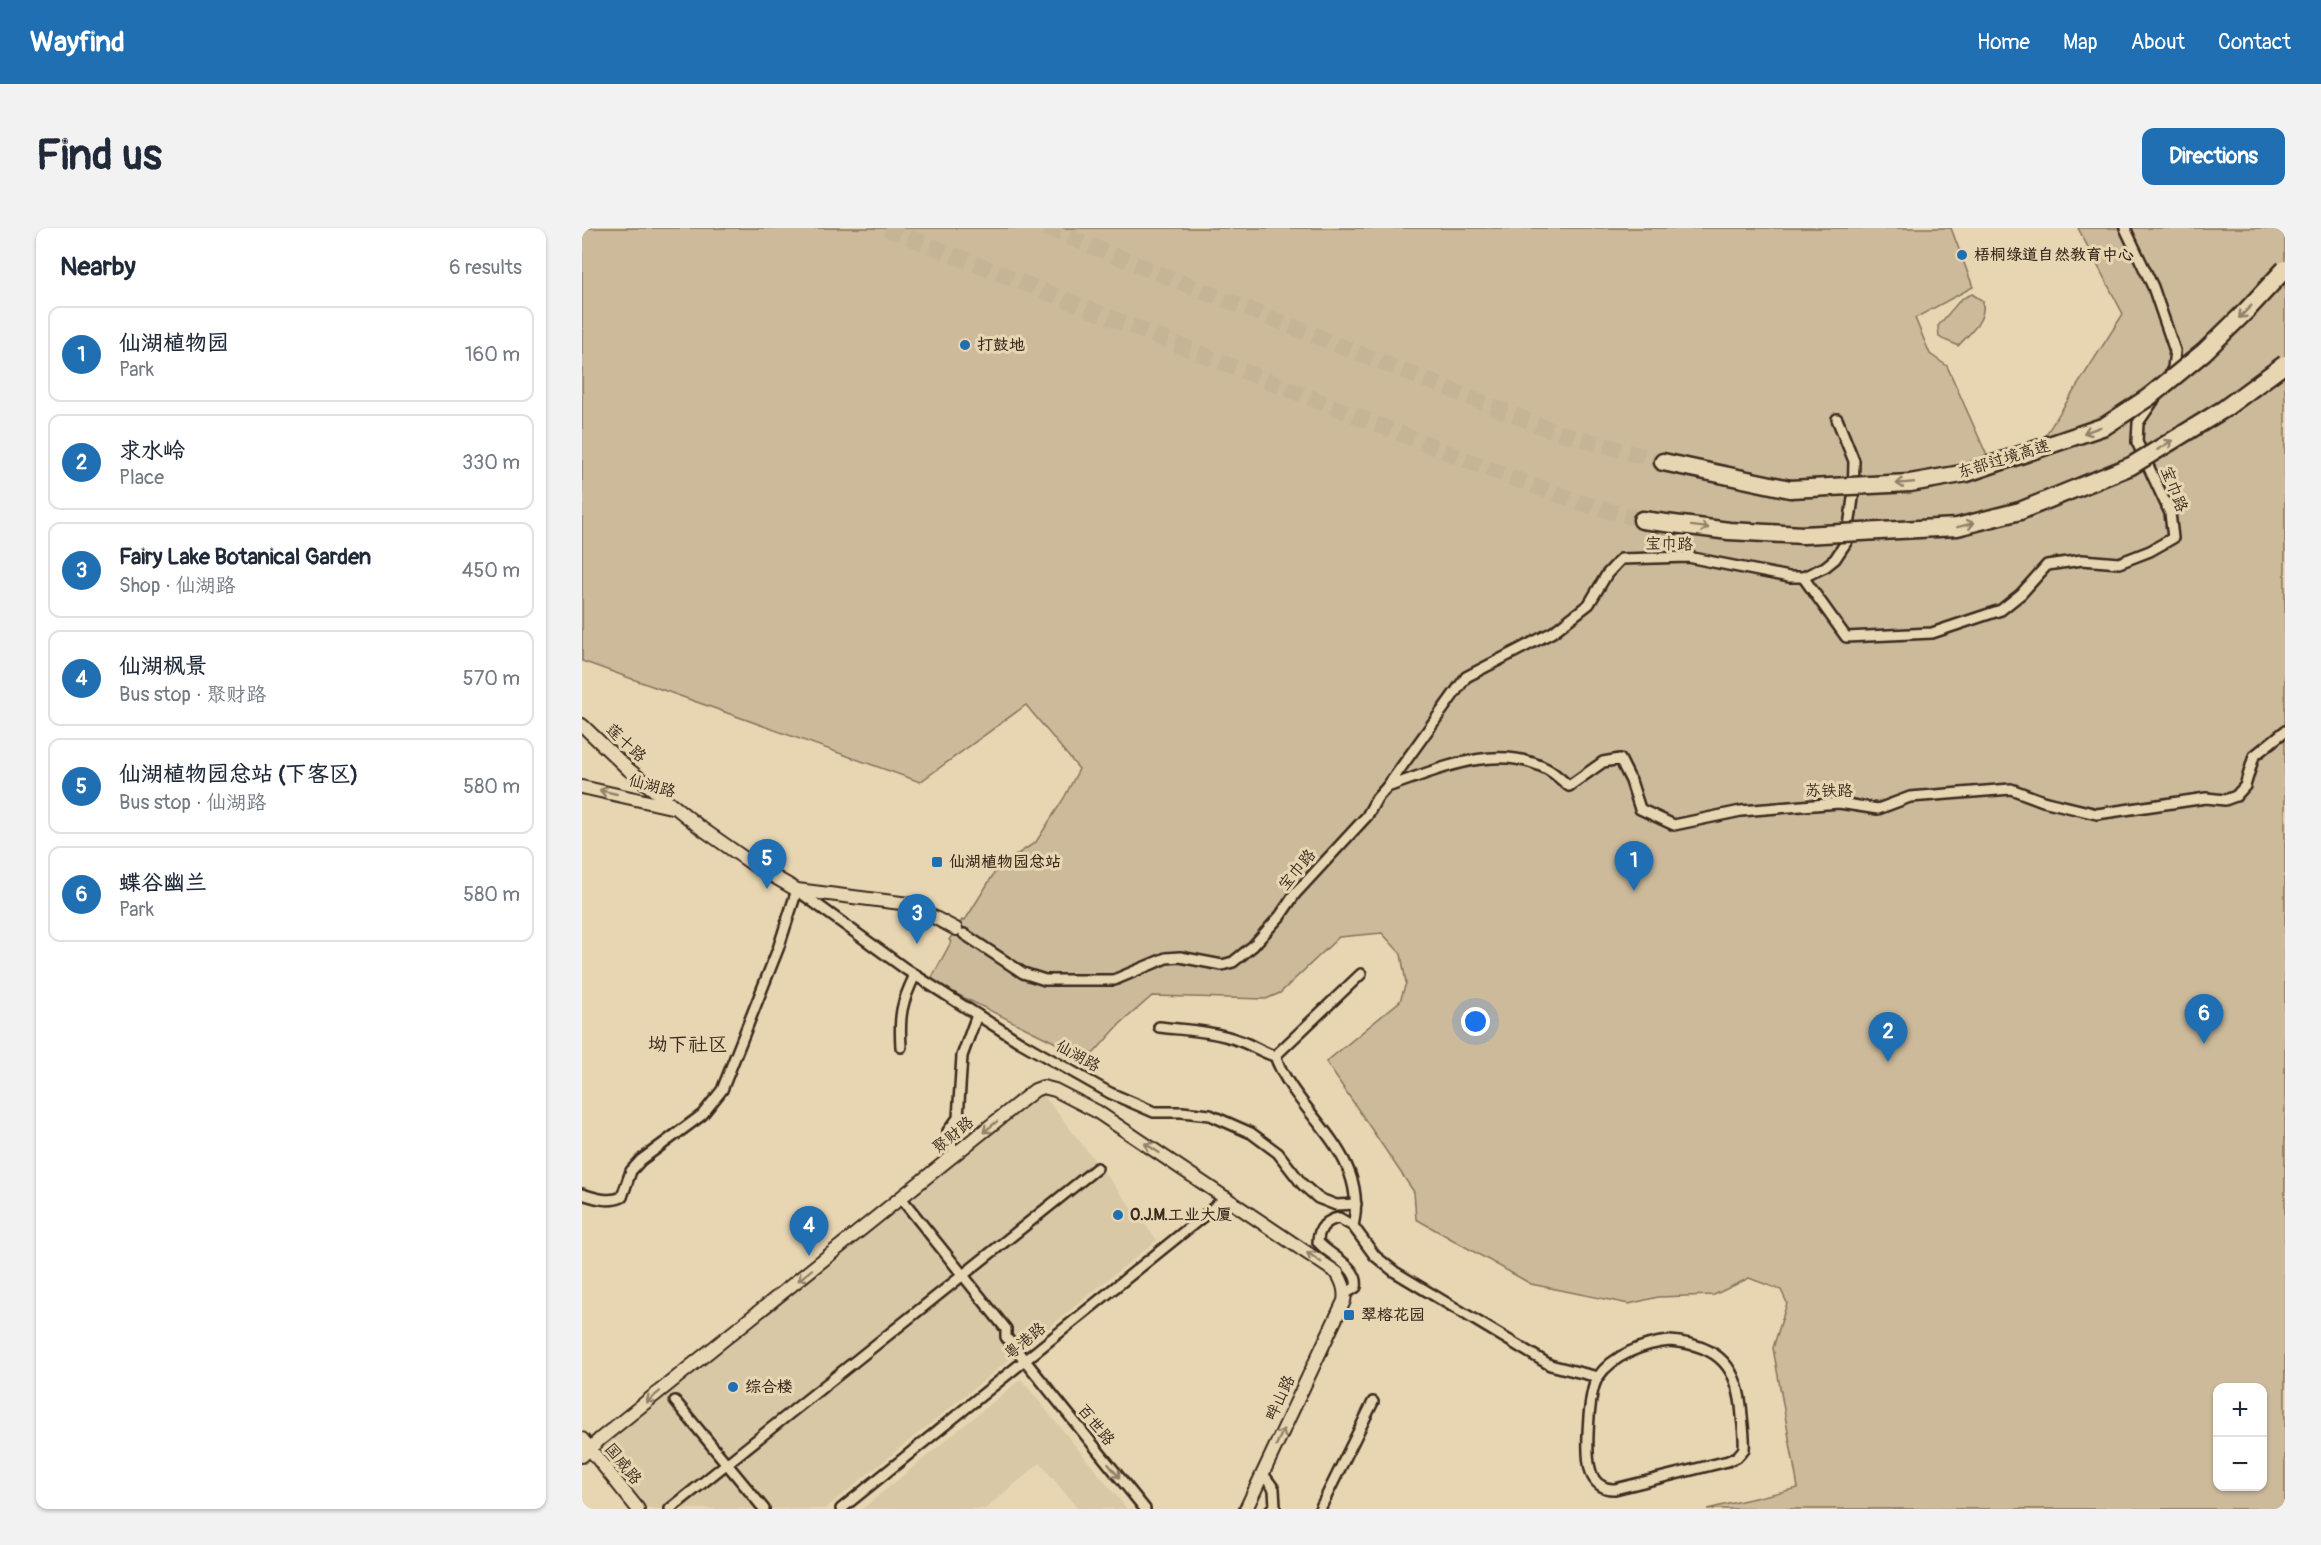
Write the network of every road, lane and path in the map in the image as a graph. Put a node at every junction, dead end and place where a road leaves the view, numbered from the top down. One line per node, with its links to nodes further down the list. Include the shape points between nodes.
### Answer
1 (2125, 228): 7 (street, 宝巾路, via 2153,287 2175,351 2173,368 2138,423 2137,442 2170,513 2174,538 2119,563 2082,560 2047,565 2001,610 1932,633 1846,637)
2 (2285, 269): 5 (highway, 东部过境高速, one-way to 5, bridge, via 2204,352 2149,397 2104,426 1967,473 1910,483 1790,489)
3 (2285, 364): 6 (highway, one-way to 3, bridge, via 1803,535 1957,527 2020,511 2132,466 2224,409)
4 (1837, 419): 7 (street, via 1854,461 1847,540 1835,559)
5 (1663, 462)
6 (1642, 520)
7 (1803, 577): 11 (street, 宝巾路, via 1790,578 1688,557 1621,559 1589,604 1553,632 1466,677)
8 (582, 725): 12 (street, 莲十路)
9 (2285, 731): 11 (street, 苏铁路, via 2254,756 2245,786 2225,801 2206,798 2097,814 2011,789 1910,797 1878,809 1839,803 1741,811 1674,825 1640,809 1620,759 1604,762 1569,786 1547,769 1511,757 1471,759)
10 (582, 787): 12 (street, 仙湖路, one-way to 10)
11 (1387, 787): 14 (street, 宝巾路, via 1367,816 1295,894 1280,916 1233,963 1166,958 1114,980 1045,980 1023,973)
12 (675, 808): 13 (street, 仙湖路, via 730,850)
13 (797, 890): 14 (street, 仙湖路, via 909,904); 16 (street, 仙湖路); 23 (street, via 722,1090 687,1127 641,1160 631,1171 622,1197 608,1200)
14 (960, 932)
15 (1361, 974): 20 (street)
16 (915, 975): 17 (street, 仙湖路); 19 (street, via 902,1000)
17 (977, 1015): 21 (street, via 962,1056 958,1118 948,1131); 26 (street, 仙湖路, via 1110,1093 1154,1112 1210,1115 1251,1133 1278,1154 1318,1198 1336,1205)
18 (1159, 1027): 20 (street, via 1240,1040)
19 (901, 1047)
20 (1275, 1056): 26 (street, via 1281,1071 1336,1146 1354,1182)
21 (955, 1154): 24 (street, 聚财路, one-way to 21, via 1072,1097 1047,1087 1035,1090); 25 (street, 聚财路)
22 (1097, 1168): 28 (street)
23 (582, 1194)
24 (1227, 1197): 29 (street, 聚财路, one-way to 24, via 1337,1273); 30 (street, 粤港路)
25 (901, 1198): 28 (street, 百世路); 34 (street, 聚财路, one-way to 34)
26 (1356, 1204): 27 (street)
27 (1353, 1226): 29 (street, via 1340,1218 1333,1219 1321,1228 1318,1236 1324,1250 1355,1276 1356,1287); 31 (street, via 1375,1256 1395,1272 1550,1365)
28 (963, 1276): 30 (street, 百世路); 35 (street)
29 (1345, 1298): 36 (street, 畔山路, one-way to 29)
30 (1025, 1360): 42 (street, 粤港路); 43 (street, 百世路, one-way to 43)
31 (1598, 1377): 31 (street, via 1617,1359 1643,1346 1670,1341 1698,1347 1723,1362 1737,1381 1744,1449 1728,1461 1615,1489 1604,1488 1595,1480 1589,1464 1590,1398)
32 (675, 1401): 35 (street)
33 (1373, 1402): 45 (street)
34 (584, 1450): 38 (street, 国威路); 39 (street, 国威路)
35 (727, 1464): 40 (street); 41 (street)
36 (1263, 1474): 37 (street, via 1274,1488); 44 (street, 畔山路)
37 (1276, 1508)
38 (628, 1509)
39 (638, 1509)
40 (670, 1509)
41 (764, 1509)
42 (841, 1509)
43 (1145, 1509)
44 (1246, 1509)
45 (1320, 1509)

